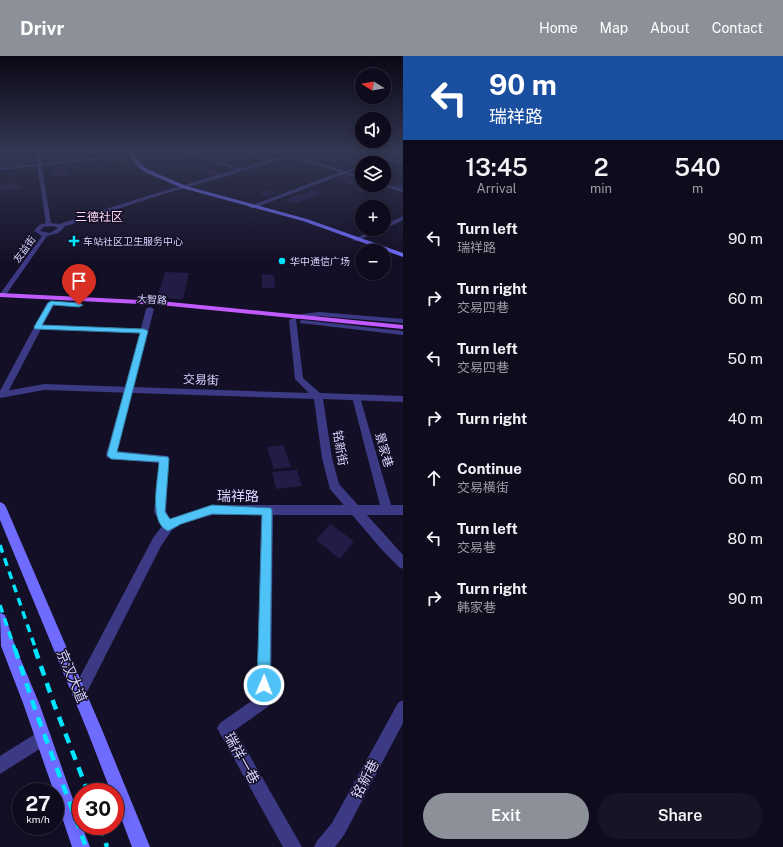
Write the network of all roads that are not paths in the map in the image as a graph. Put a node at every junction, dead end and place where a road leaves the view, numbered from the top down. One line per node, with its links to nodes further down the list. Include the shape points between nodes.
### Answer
1 (43, 188): 9 (street)
2 (180, 188): 11 (street)
3 (186, 188): 7 (main road)
4 (302, 188): 7 (street)
5 (393, 188): 6 (street)
6 (403, 191)
7 (254, 206): 14 (main road, via 305,220)
8 (403, 218): 10 (street)
9 (49, 224): 11 (street); 12 (street, via 37,230 38,233)
10 (391, 224)
11 (59, 226): 12 (street, via 61,228 58,232)
12 (46, 234): 19 (street, 友益街)
13 (365, 236): 14 (street)
14 (357, 240): 15 (main road); 17 (main road)
15 (367, 244)
16 (391, 254): 18 (main road)
17 (403, 255)
18 (403, 258)
19 (1, 297): 20 (main road, 大智路); 22 (main road, 大智路, via 160,303)
20 (51, 303): 21 (main road, 大智路); 24 (street)
21 (150, 309): 22 (main road, 大智路); 26 (street)
22 (297, 320): 23 (street, 大智路, via 319,314); 25 (main road, 大智路); 27 (main road, 大智路); 30 (street, via 299,379)
23 (403, 321)
24 (38, 327): 26 (street); 29 (street)
25 (403, 327)
26 (144, 331): 28 (street)
27 (403, 332)
28 (129, 390): 29 (street, 交易街, via 44,387); 30 (street, 交易街); 38 (street, via 111,455 164,459 160,512)
29 (1, 395)
30 (318, 396): 31 (street, 交易街); 34 (street, 铭新街, via 334,486)
31 (356, 397): 32 (street, 交易街); 35 (street, 景家巷)
32 (403, 399)
33 (0, 506): 41 (main road, 京汉大道)
34 (355, 510): 35 (street, 瑞祥路); 37 (street, 瑞祥路); 39 (street, 铭新街)
35 (387, 510): 36 (street, 瑞祥路)
36 (403, 510)
37 (267, 511): 38 (street, 瑞祥路, via 212,510 178,520); 47 (street, 瑞祥一巷, via 264,700 224,728)
38 (168, 526): 41 (street, via 157,542)
39 (403, 563)
40 (0, 620): 43 (main road)
41 (79, 693): 46 (main road, 京汉大道)
42 (403, 708): 48 (street, 铭新巷, via 338,828)
43 (43, 737): 44 (street); 45 (main road)
44 (0, 766)
45 (81, 847)
46 (141, 847)
47 (293, 847)
48 (323, 847)

